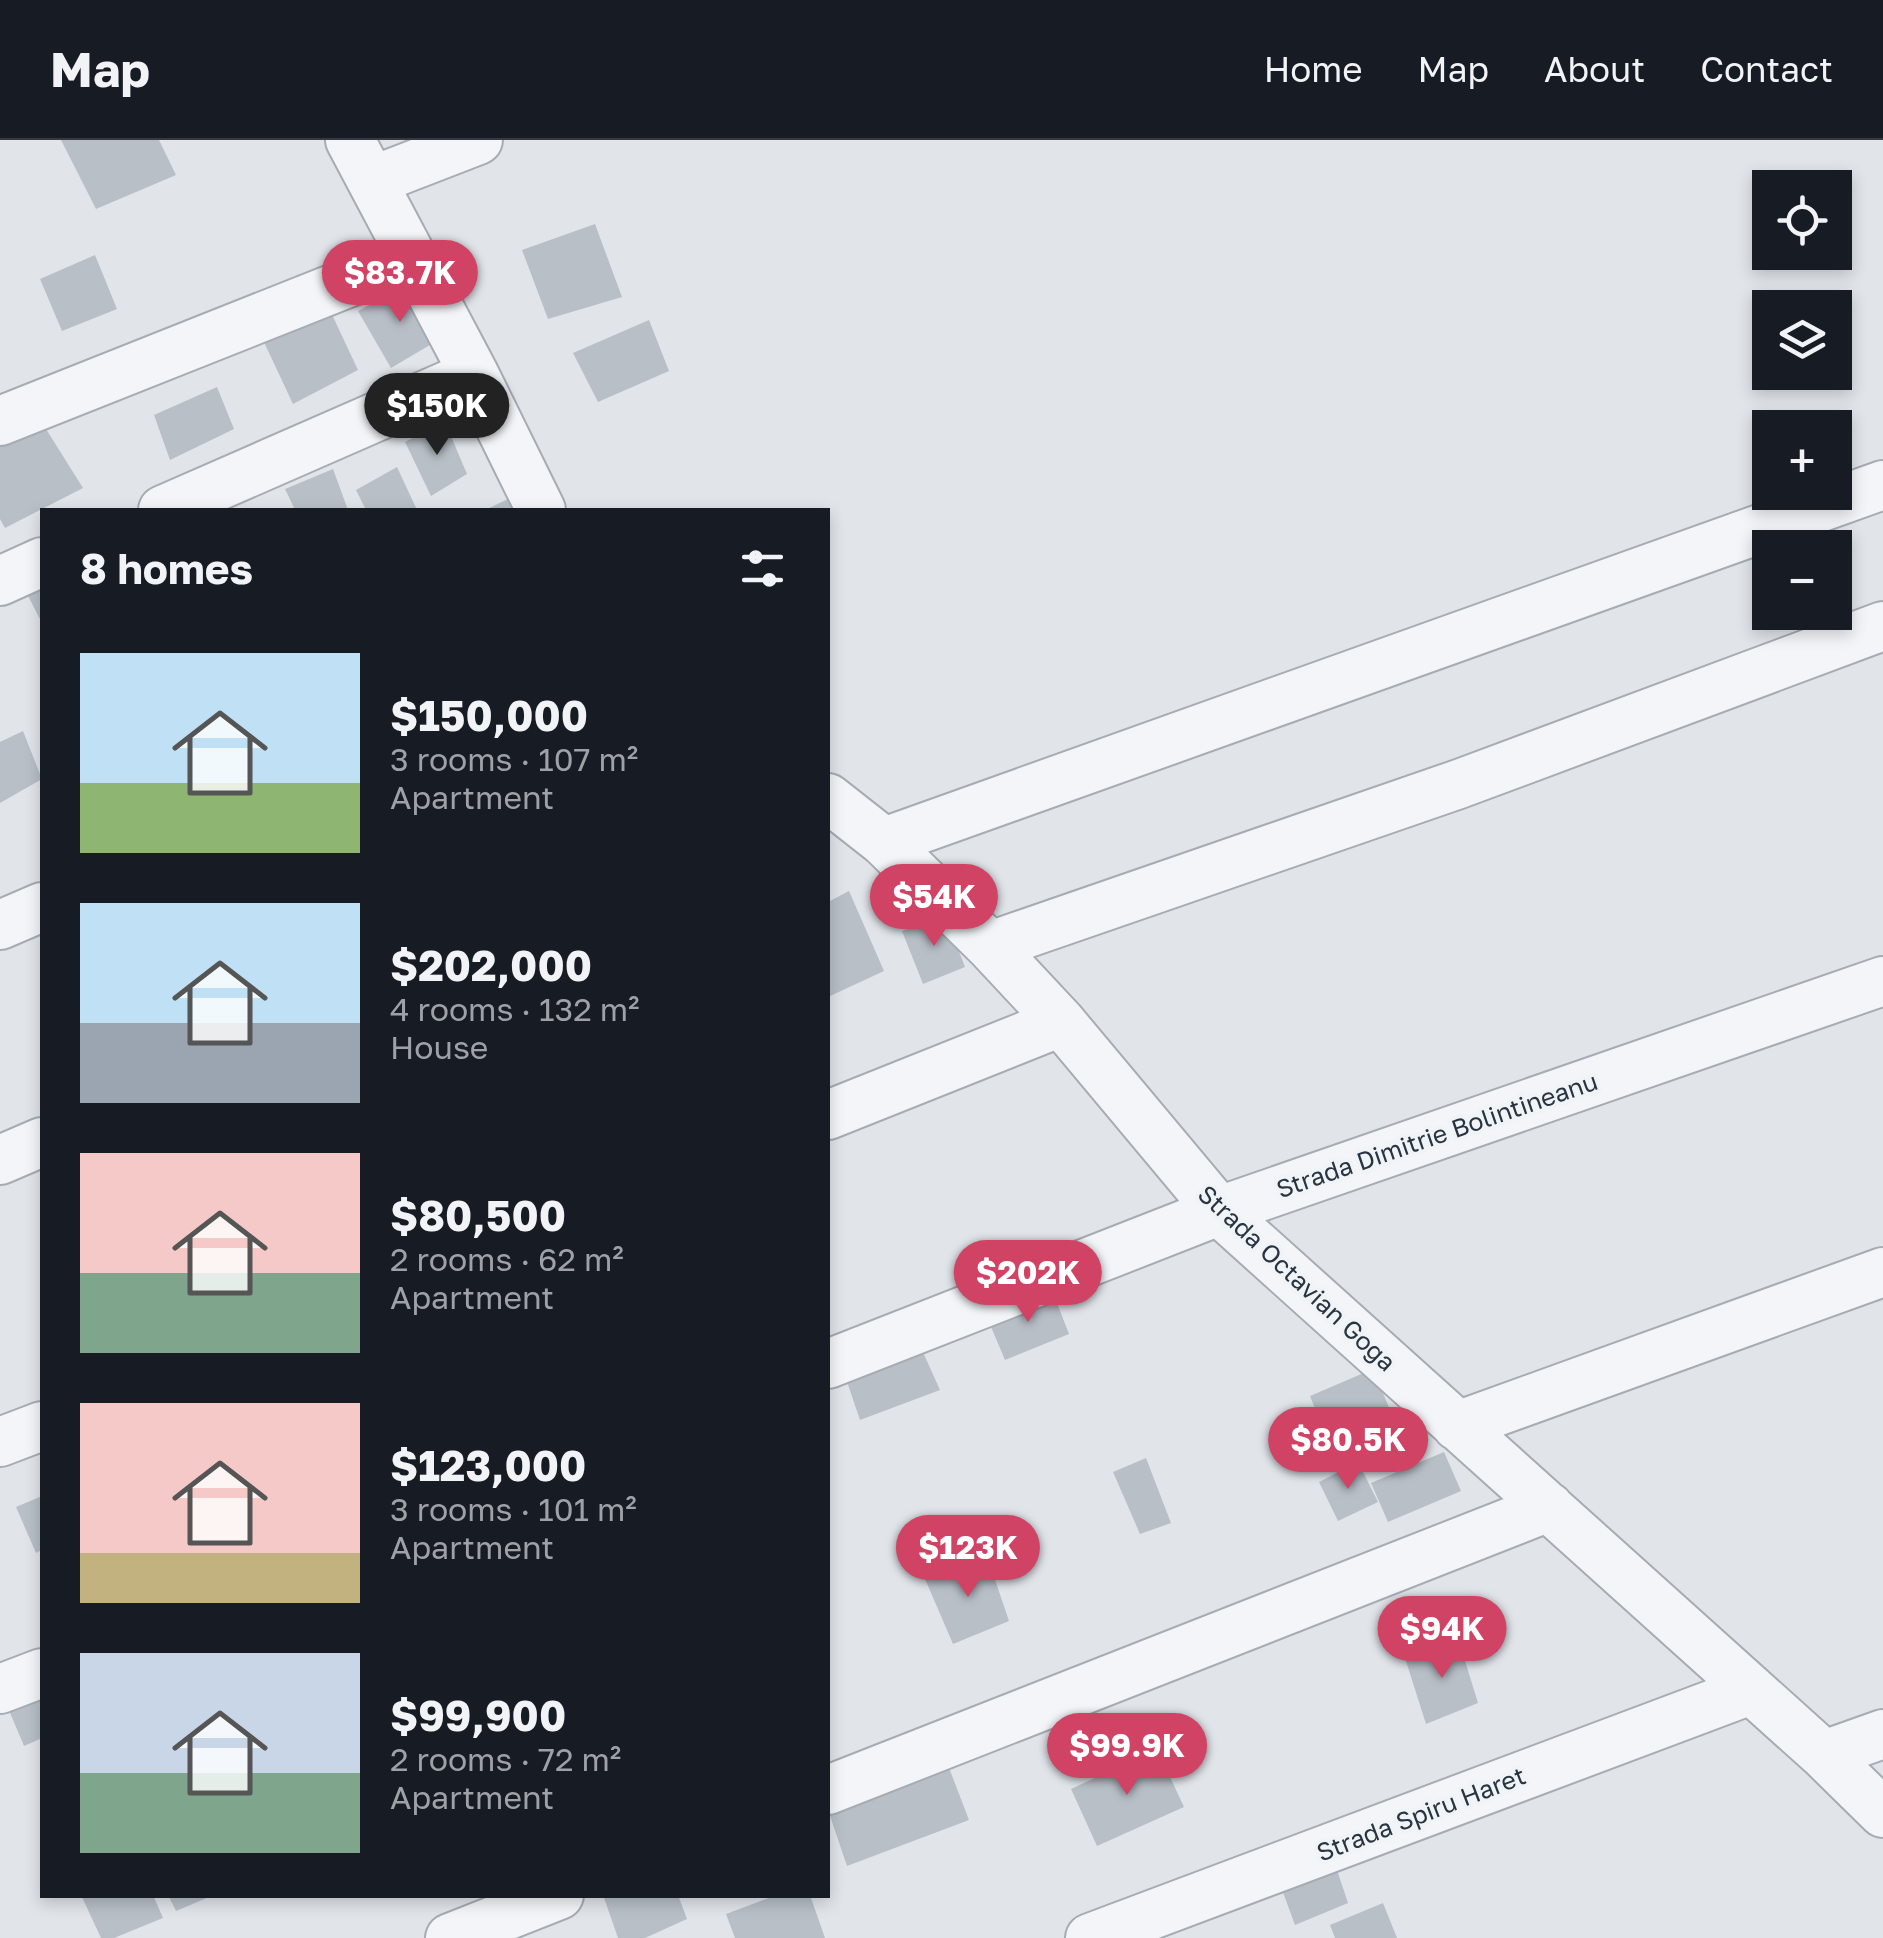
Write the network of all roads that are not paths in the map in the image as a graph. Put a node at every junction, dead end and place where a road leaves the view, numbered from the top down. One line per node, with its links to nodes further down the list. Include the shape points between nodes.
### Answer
1 (350, 140): 3 (street)
2 (478, 140): 3 (street)
3 (372, 182): 4 (street)
4 (413, 257): 5 (street); 6 (street)
5 (474, 374): 8 (street); 9 (street)
6 (0, 421)
7 (1883, 485): 14 (street)
8 (168, 508)
9 (541, 508)
10 (40, 563): 11 (street)
11 (0, 581)
12 (1883, 626): 17 (street, via 1458,784)
13 (831, 804): 14 (street, Strada Octavian Goga)
14 (884, 842): 17 (street, Strada Octavian Goga)
15 (40, 908): 16 (street)
16 (0, 925)
17 (990, 946): 19 (street, Strada Octavian Goga)
18 (1883, 981): 23 (street, Strada Dimitrie Bolintineanu)
19 (1060, 1022): 20 (street); 23 (street, Strada Octavian Goga)
20 (830, 1113)
21 (40, 1143): 22 (street)
22 (0, 1160)
23 (1219, 1211): 25 (street, Strada Dimitrie Bolintineanu); 26 (street, Strada Octavian Goga)
24 (1883, 1272): 26 (street)
25 (830, 1363)
26 (1458, 1426): 29 (street, Strada Octavian Goga)
27 (40, 1427): 28 (street)
28 (0, 1442)
29 (1549, 1507): 32 (street, Strada Octavian Goga); 35 (street)
30 (40, 1673): 31 (street)
31 (0, 1689)
32 (1751, 1690): 34 (street, Strada Octavian Goga); 39 (street, Strada Spiru Haret)
33 (1883, 1734): 34 (street)
34 (1824, 1755): 36 (street, Strada Octavian Goga)
35 (830, 1789)
36 (1883, 1813)
37 (551, 1898): 38 (street)
38 (450, 1938)
39 (1090, 1938)

